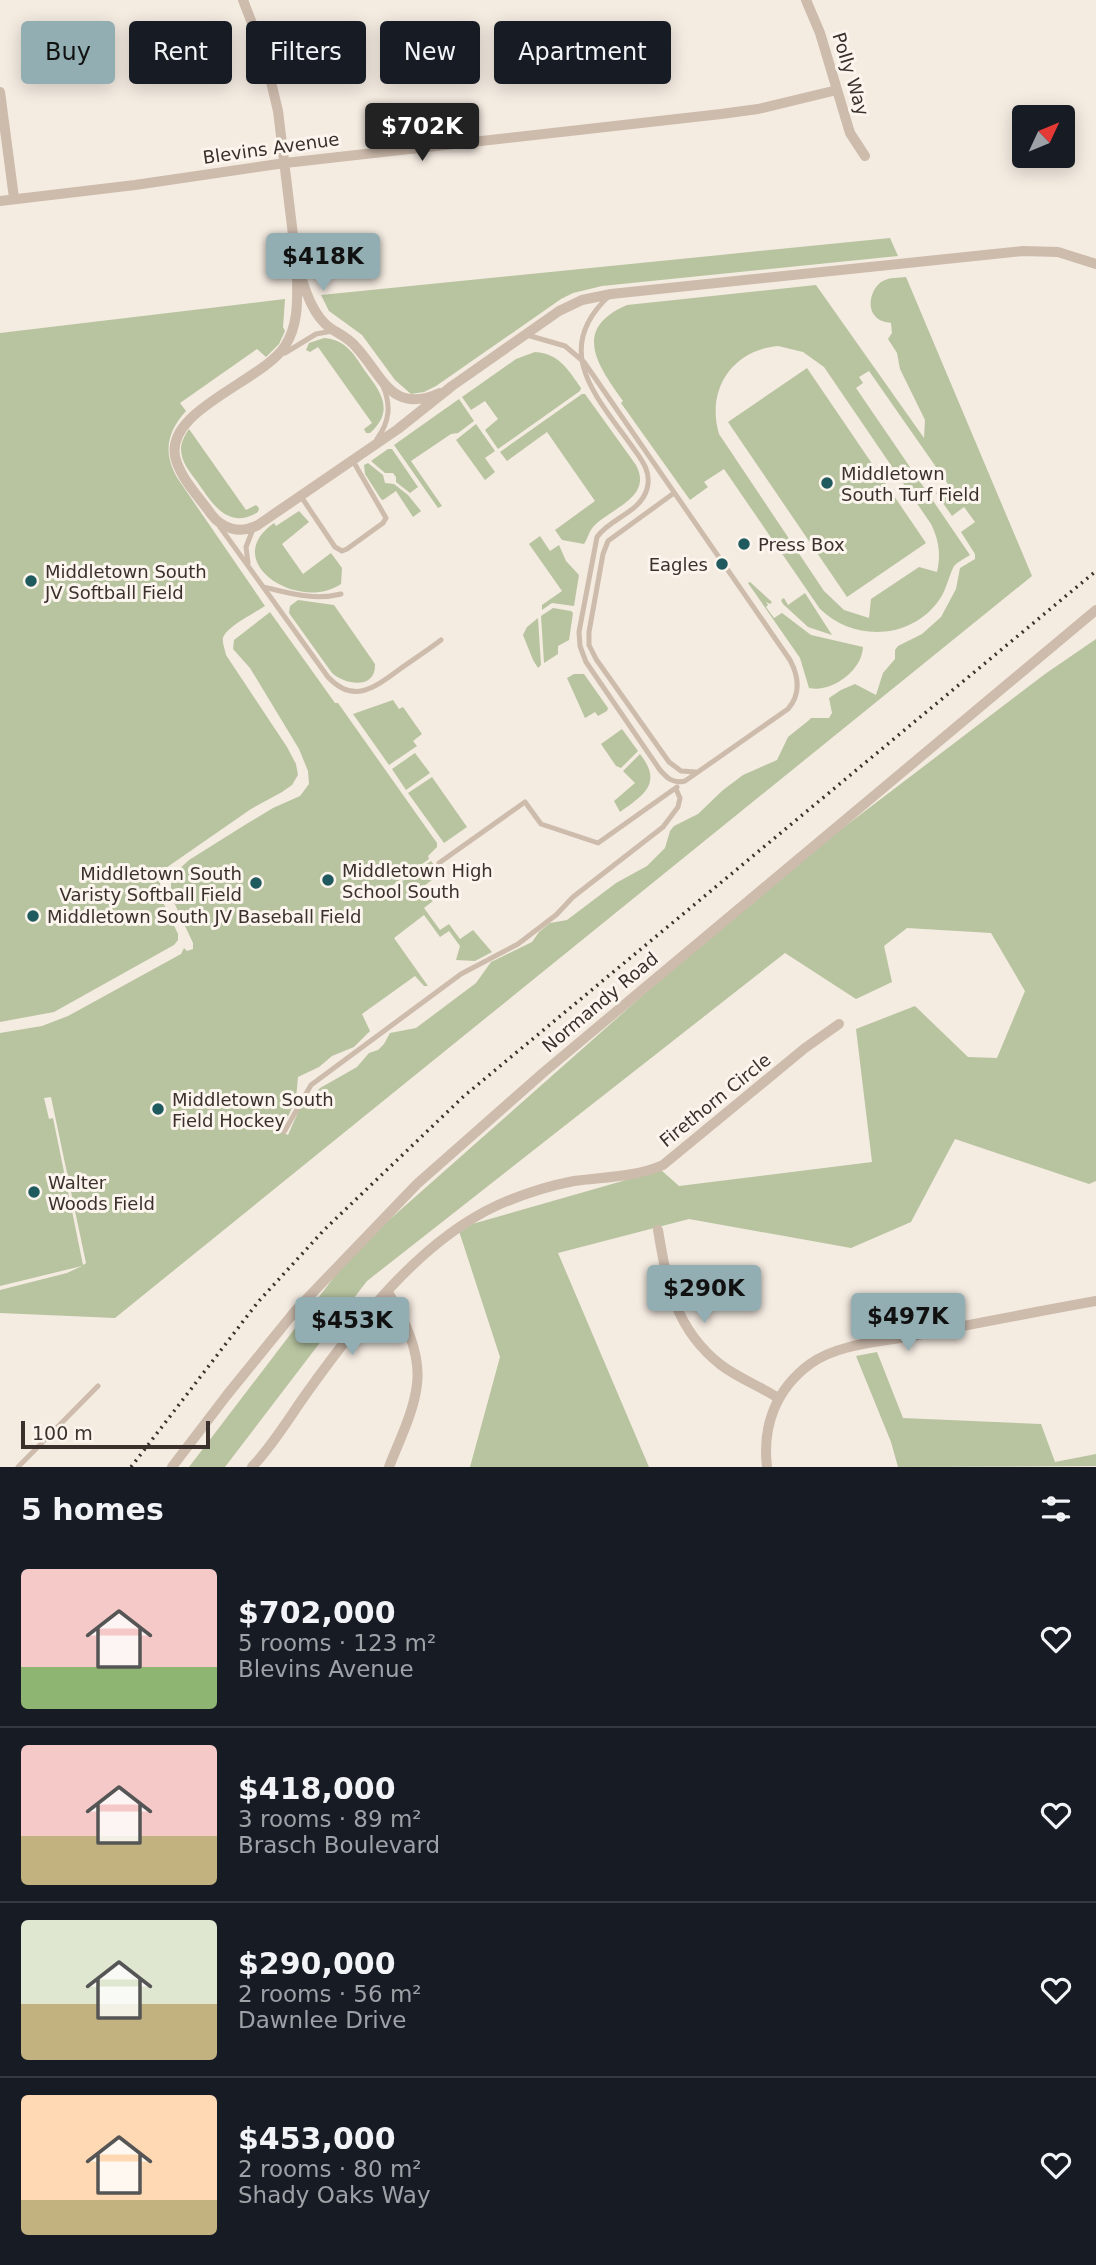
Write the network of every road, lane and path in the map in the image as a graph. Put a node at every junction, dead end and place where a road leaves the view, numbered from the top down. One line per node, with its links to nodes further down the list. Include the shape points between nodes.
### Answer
1 (243, 0): 6 (street, via 273,83)
2 (806, 0): 3 (street, Polly Way)
3 (837, 90): 5 (street, Polly Way, via 850,133); 6 (street, Blevins Avenue, via 721,114)
4 (0, 92): 7 (street)
5 (865, 156)
6 (285, 163): 7 (street, Blevins Avenue); 10 (street)
7 (14, 198): 8 (street, Blevins Avenue)
8 (0, 201)
9 (1096, 264): 11 (street, via 1058,252 1023,251)
10 (298, 268): 12 (street, via 315,311); 15 (street, via 294,326)
11 (611, 294): 13 (street, via 575,303); 14 (lane, via 583,330)
12 (335, 331): 15 (lane, via 311,336); 16 (street, via 354,344)
13 (525, 334): 14 (lane, via 559,343); 17 (street)
14 (583, 362): 20 (lane); 30 (lane, via 590,386 643,463 648,480 640,502 597,537 580,646 591,670 663,773 677,782)
15 (269, 363): 22 (street, via 189,419 176,437 179,469)
16 (379, 379): 17 (street, via 407,399 428,397); 18 (lane, via 389,414 383,431)
17 (452, 386): 18 (street)
18 (368, 448): 19 (street)
19 (352, 459): 21 (street); 21 (lane, via 386,518 347,549 335,547)
20 (674, 493): 29 (lane, via 790,660 798,679 796,697 788,709); 29 (lane, via 608,541 588,640 596,659 668,762 687,773)
21 (300, 495): 23 (street)
22 (215, 519): 23 (street, via 234,530); 24 (lane)
23 (258, 525): 24 (lane, via 246,547)
24 (251, 570): 25 (lane)
25 (263, 587): 26 (lane, via 312,598); 28 (lane, via 341,689 365,691)
26 (341, 594)
27 (1096, 610): 41 (street, Normandy Road, via 446,1157 296,1310)
28 (441, 640)
29 (702, 770): 30 (lane)
30 (689, 780): 31 (lane)
31 (676, 789): 32 (lane, via 598,843 541,824 525,802); 34 (lane, via 678,807 663,827 518,944 461,974 310,1085)
32 (439, 863)
33 (839, 1024): 36 (street, Firethorn Circle, via 663,1165 565,1183 496,1206 446,1237)
34 (284, 1132)
35 (658, 1230): 39 (street, via 669,1290 689,1331 721,1364)
36 (388, 1292): 42 (street, Firethorn Circle, via 343,1342); 43 (street, via 403,1316 418,1376)
37 (1096, 1301): 39 (street, via 833,1352 810,1364)
38 (97, 1386): 40 (lane)
39 (778, 1398): 44 (street, via 767,1429)
40 (18, 1467)
41 (172, 1467)
42 (253, 1467)
43 (389, 1467)
44 (767, 1467)

